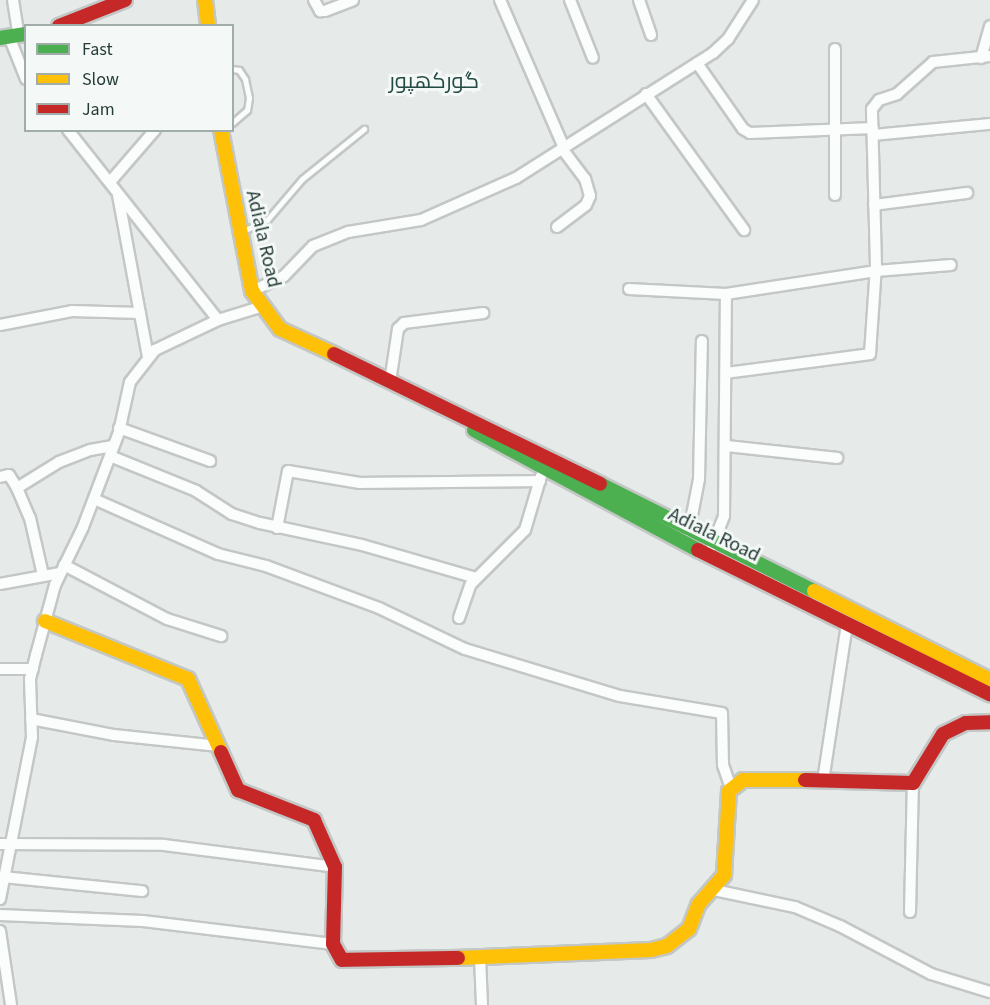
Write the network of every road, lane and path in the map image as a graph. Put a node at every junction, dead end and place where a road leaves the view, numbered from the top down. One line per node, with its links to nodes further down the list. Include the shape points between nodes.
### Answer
1 (13, 0): 14 (street)
2 (124, 0): 10 (main road)
3 (205, 0): 11 (main road)
4 (314, 0): 5 (street, via 320,11)
5 (353, 0)
6 (500, 0): 30 (street)
7 (570, 0): 17 (street)
8 (639, 0): 13 (street)
9 (753, 0): 18 (street, via 728,39)
10 (63, 24)
11 (208, 24)
12 (990, 26): 16 (street)
13 (651, 35)
14 (14, 37): 20 (street)
15 (835, 49): 25 (street)
16 (986, 57): 26 (street, via 933,62 924,67 897,94 879,100 872,110)
17 (593, 58)
18 (697, 63): 21 (street); 25 (street, via 750,133)
19 (234, 69): 22 (lane, via 245,79 249,98 247,110)
20 (24, 72)
21 (646, 94): 30 (street); 37 (street)
22 (234, 121)
23 (990, 124): 26 (street)
24 (364, 129): 38 (lane, via 302,179 267,220)
25 (834, 130): 26 (street); 34 (street)
26 (873, 131): 35 (street)
27 (70, 132): 31 (street)
28 (153, 132): 31 (street)
29 (222, 132): 38 (main road, Adiala Road)
30 (563, 149): 36 (street, via 585,179 590,196 586,205); 42 (street, via 516,178 421,220 348,232 313,246 284,276)
31 (110, 182): 32 (street)
32 (118, 192): 45 (street); 47 (street)
33 (967, 193): 35 (street)
34 (835, 195)
35 (874, 205): 40 (street)
36 (557, 227)
37 (744, 230)
38 (239, 233): 42 (main road, Adiala Road)
39 (951, 265): 40 (street)
40 (876, 271): 43 (street); 51 (street, via 870,354)
41 (629, 289): 43 (street)
42 (252, 291): 44 (main road, Adiala Road)
43 (726, 294): 51 (street)
44 (260, 307): 47 (street); 52 (main road, Adiala Road, via 280,329)
45 (140, 313): 48 (street, via 72,311); 50 (street)
46 (483, 313): 52 (street, via 404,323 398,329)
47 (218, 320): 50 (street)
48 (0, 325)
49 (702, 340): 64 (street, via 699,479)
50 (148, 357): 54 (street, via 129,382)
51 (726, 373): 55 (street)
52 (390, 382): 53 (main road, Adiala Road)
53 (428, 399): 59 (main road, Adiala Road); 64 (main road, Adiala Road)
54 (119, 428): 56 (street); 58 (street)
55 (727, 446): 57 (street); 65 (street, via 724,516)
56 (112, 451): 61 (street, via 90,450 59,462); 62 (street); 63 (street, via 196,491 232,514)
57 (837, 458)
58 (210, 461)
59 (541, 475): 63 (street, via 360,483 288,471); 65 (main road, Adiala Road); 68 (street, via 525,530)
60 (0, 477): 61 (street, via 9,475)
61 (17, 488): 67 (street, via 30,518)
62 (94, 498): 66 (street); 83 (street, via 218,554 379,608 465,649 620,696 722,713 723,765)
63 (277, 528): 68 (street, via 362,545)
64 (689, 531): 65 (main road, Adiala Road)
65 (710, 548): 72 (main road, Adiala Road); 76 (main road, Adiala Road)
66 (62, 569): 67 (street); 71 (street); 73 (street, via 167,620)
67 (43, 575): 69 (street)
68 (476, 578): 70 (street)
69 (0, 584)
70 (459, 618)
71 (45, 621): 75 (street); 80 (main road, via 188,679)
72 (847, 624): 77 (main road, Adiala Road); 81 (street)
73 (221, 636)
74 (0, 669): 75 (street)
75 (33, 669): 78 (street)
76 (990, 680)
77 (990, 694)
78 (31, 719): 80 (street, via 114,735); 84 (street, via 32,737)
79 (990, 722): 82 (main road, via 966,723 944,734)
80 (218, 746): 85 (main road, via 242,794 314,820)
81 (823, 781): 82 (main road); 83 (main road, via 743,780)
82 (913, 783): 90 (street)
83 (731, 788): 87 (main road, via 727,864)
84 (4, 843): 85 (street, via 164,845); 86 (street)
85 (335, 867): 93 (main road)
86 (3, 878): 88 (street); 89 (street)
87 (714, 890): 94 (main road, via 698,905 682,938 659,949); 95 (street, via 795,908 840,926 931,974)
88 (142, 891)
89 (0, 899)
90 (910, 912)
91 (0, 915): 93 (street, via 154,922)
92 (0, 931): 96 (street)
93 (333, 944): 94 (main road, via 342,960 351,962)
94 (480, 957): 97 (street)
95 (990, 992)
96 (11, 1005)
97 (482, 1005)

